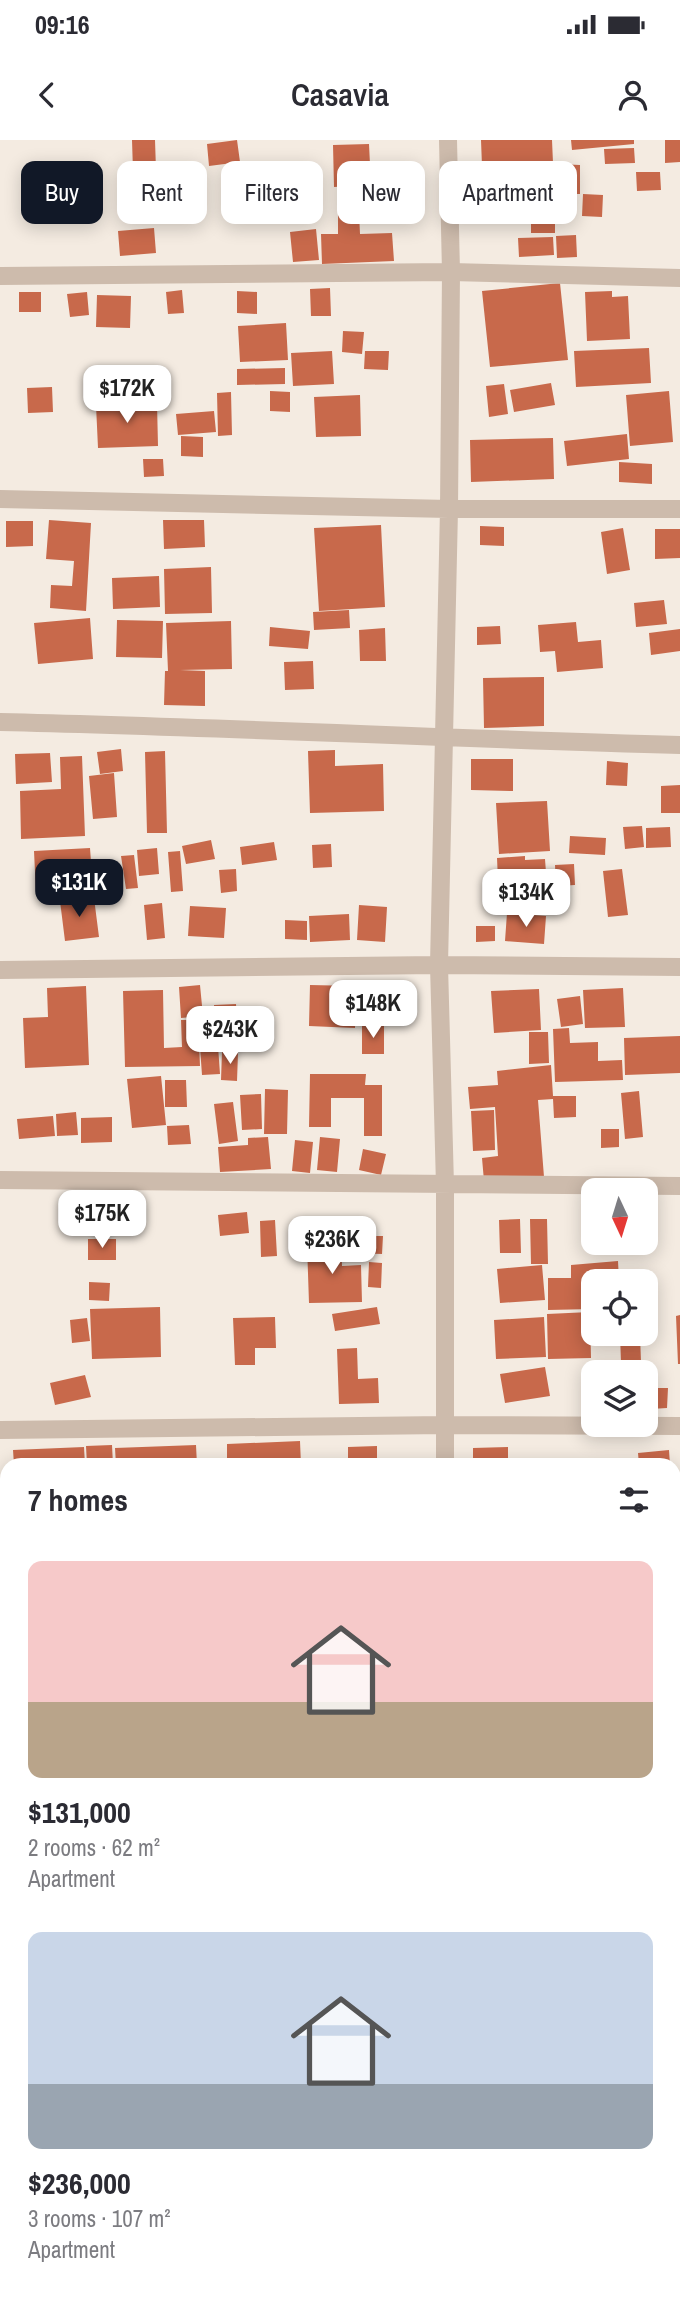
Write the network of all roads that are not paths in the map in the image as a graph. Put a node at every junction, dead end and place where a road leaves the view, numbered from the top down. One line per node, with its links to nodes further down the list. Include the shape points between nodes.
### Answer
1 (448, 140): 2 (street)
2 (451, 272): 3 (street); 4 (street); 6 (street)
3 (0, 276)
4 (680, 278)
5 (0, 499): 6 (street)
6 (449, 509): 7 (street); 9 (street)
7 (680, 509)
8 (0, 722): 9 (street)
9 (443, 739): 10 (street); 11 (street)
10 (680, 746)
11 (439, 965): 12 (street); 13 (street); 15 (street)
12 (680, 967)
13 (0, 970)
14 (0, 1180): 15 (street)
15 (445, 1185): 16 (street); 17 (street)
16 (680, 1186)
17 (445, 1425): 18 (street); 19 (street); 20 (street)
18 (680, 1426)
19 (0, 1430)
20 (446, 1458)

